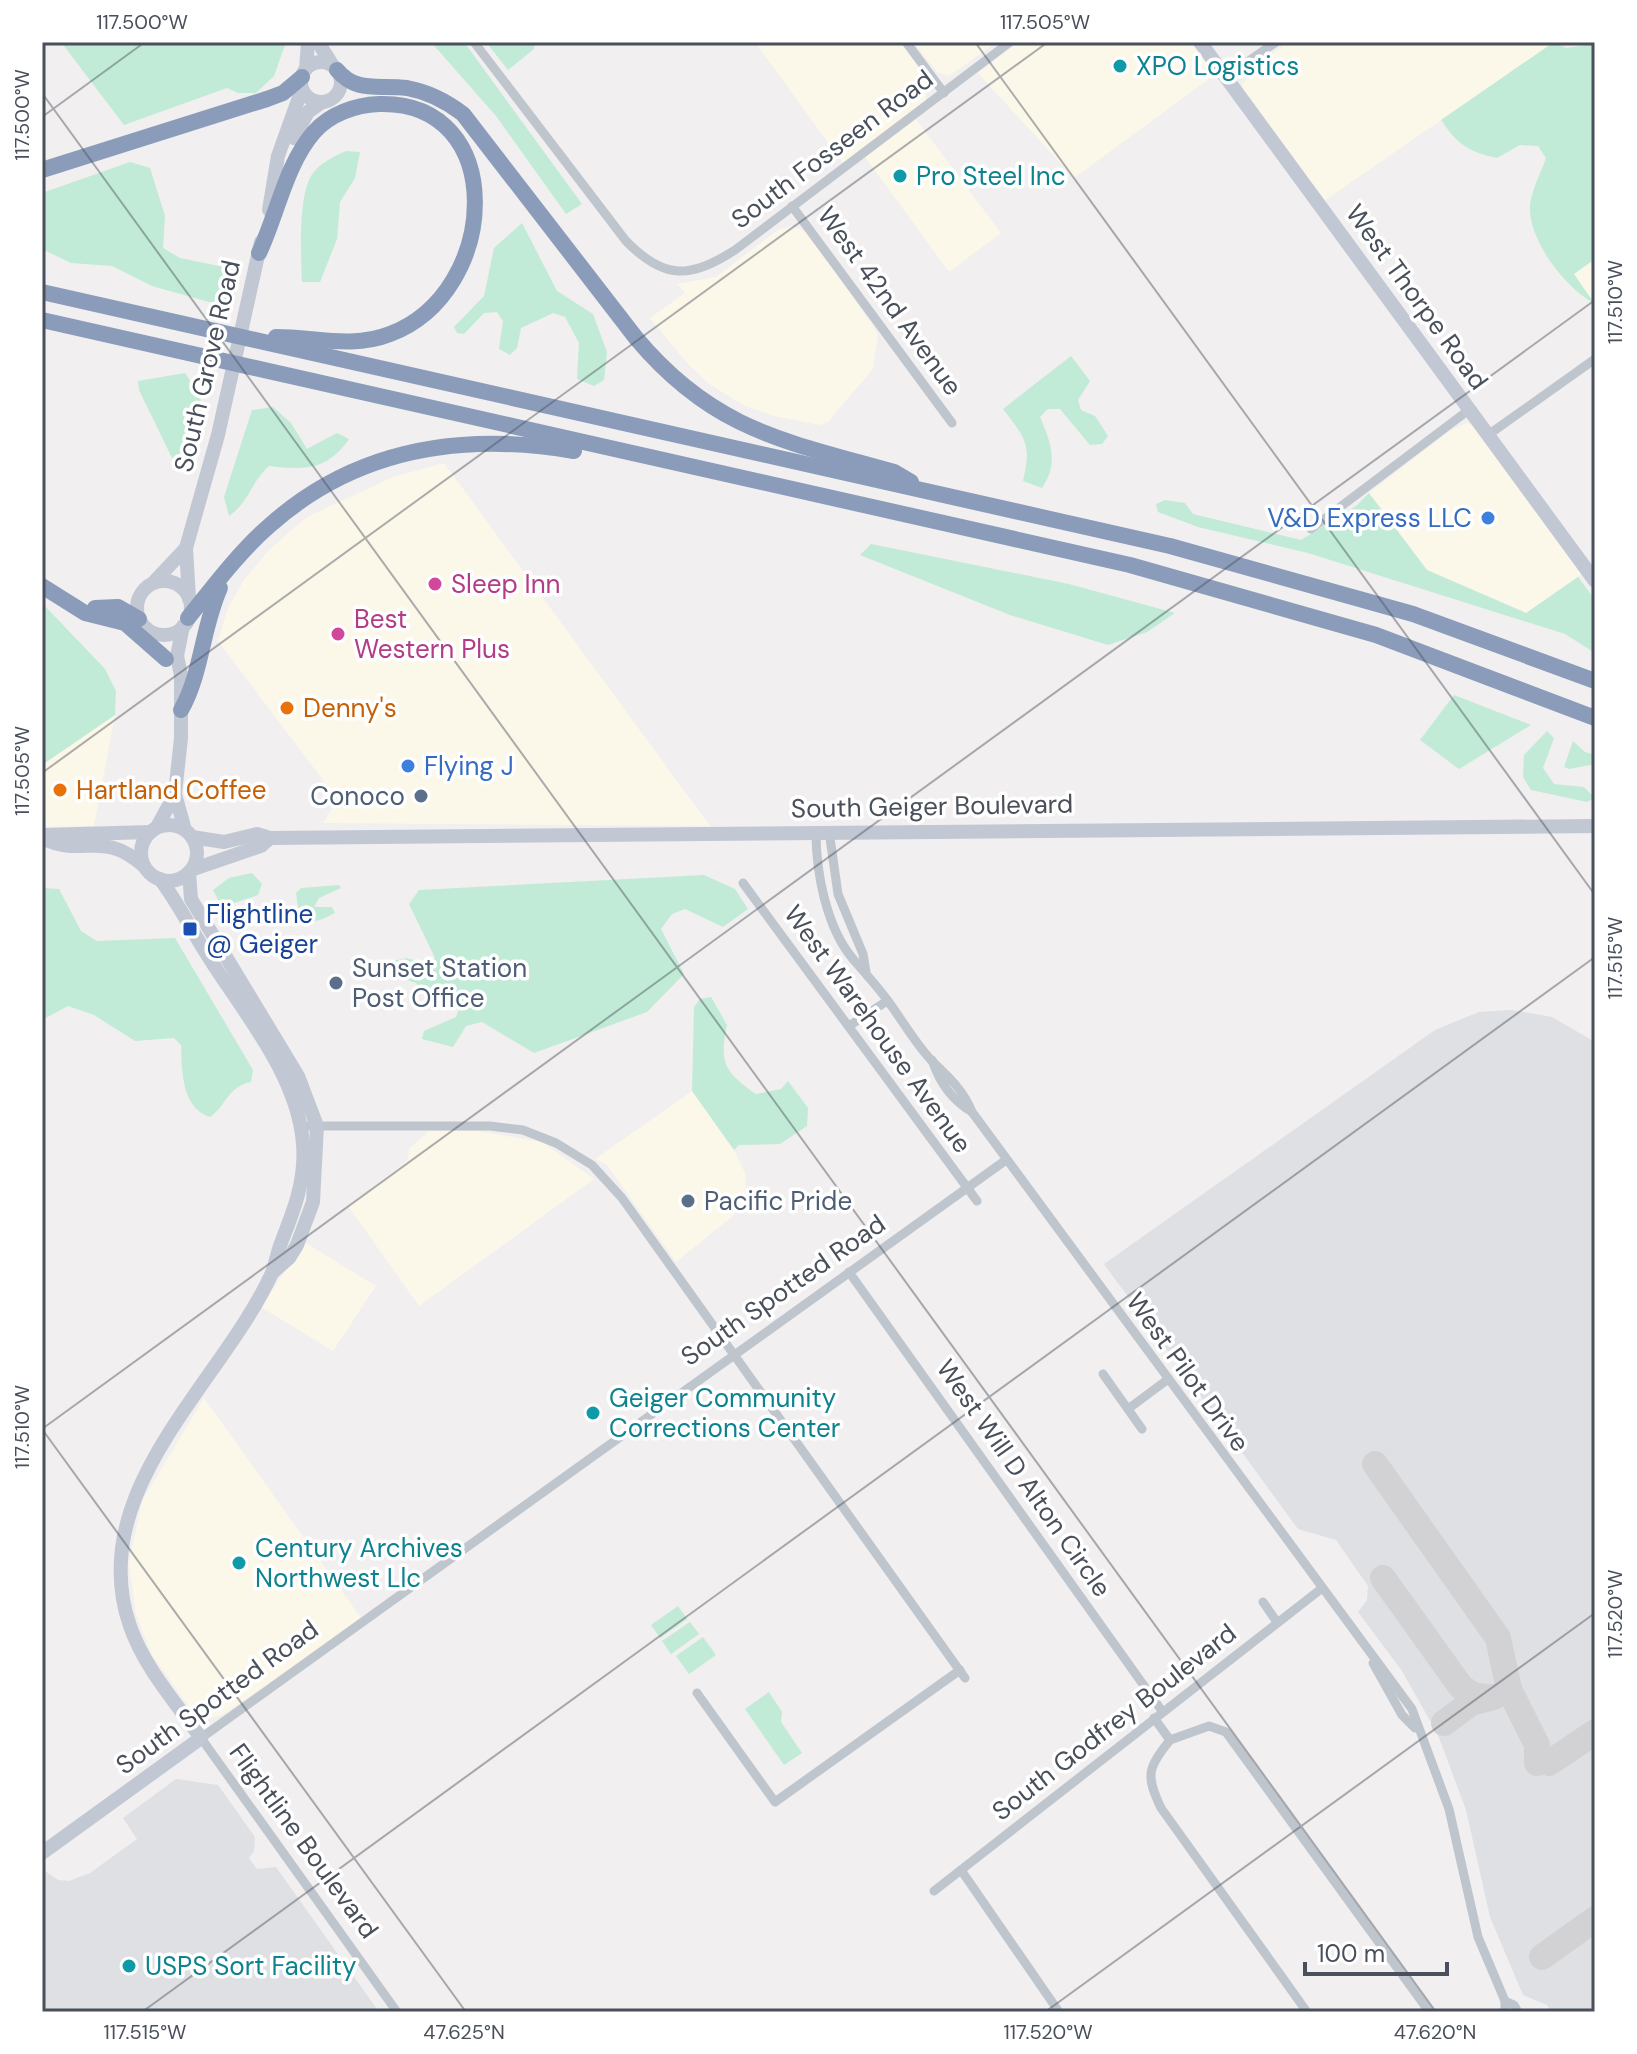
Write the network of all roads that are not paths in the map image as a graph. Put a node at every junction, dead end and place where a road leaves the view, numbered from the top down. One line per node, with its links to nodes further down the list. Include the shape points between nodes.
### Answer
1 (308, 42): 10 (main road, South Grove Road)
2 (318, 42): 8 (main road)
3 (474, 42): 15 (street, South Fosseen Road, via 648,263 672,272 723,258)
4 (906, 42): 11 (street)
5 (1010, 42): 11 (street, South Fosseen Road)
6 (1200, 42): 9 (main road, West Thorpe Road)
7 (1276, 42): 9 (street)
8 (335, 68): 10 (main road, via 321,62); 12 (main road, via 339,90); 25 (highway, via 354,85 421,92 463,114 663,371 701,402 757,432 894,472)
9 (1226, 77): 21 (main road, West Thorpe Road)
10 (303, 78): 12 (main road, via 311,99); 13 (highway, via 267,99); 14 (main road, South Grove Road, via 278,156)
11 (944, 93): 15 (street, South Fosseen Road)
12 (322, 102): 14 (main road, South Grove Road, via 303,119)
13 (42, 170)
14 (273, 194): 16 (main road, South Grove Road)
15 (792, 206): 22 (street, West 42nd Avenue)
16 (259, 253): 19 (highway, via 306,144 323,124 352,108 386,104 420,113 446,130 467,160 476,195 469,247 454,280 428,311 388,335 364,340); 27 (main road, South Grove Road)
17 (42, 292): 19 (highway)
18 (42, 320): 24 (highway)
19 (252, 340): 25 (highway)
20 (1595, 359): 23 (street)
21 (1470, 409): 23 (main road, West Thorpe Road); 26 (street)
22 (952, 423)
23 (1488, 435): 29 (main road, West Thorpe Road)
24 (619, 451): 28 (highway, via 577,452 502,441 404,453 308,495 267,527); 39 (highway, via 1197,583 1376,635)
25 (926, 491): 37 (highway, via 1274,572 1413,614)
26 (1311, 529)
27 (186, 548): 30 (main road, South Grove Road); 32 (main road, South Grove Road)
28 (232, 566): 34 (highway); 38 (highway, via 211,608 193,689)
29 (1595, 581)
30 (153, 583): 32 (main road, via 171,582); 35 (main road, via 138,602)
31 (42, 586): 33 (highway)
32 (189, 600): 34 (main road)
33 (73, 606): 35 (highway, via 118,607); 36 (highway, via 125,623)
34 (186, 622): 35 (main road, via 168,634); 38 (main road, via 177,656)
35 (145, 625): 36 (main road)
36 (166, 659): 38 (main road)
37 (1595, 681)
38 (181, 703): 40 (main road)
39 (1595, 718)
40 (175, 794): 42 (main road); 44 (main road)
41 (1595, 826): 43 (main road, South Geiger Boulevard)
42 (154, 830): 44 (main road, via 176,826); 45 (main road); 47 (main road, via 141,850)
43 (823, 831): 46 (main road, South Geiger Boulevard); 51 (street, West Pilot Drive, via 819,874 829,911 851,958)
44 (188, 834): 46 (main road, South Geiger Boulevard, via 224,842 257,834); 48 (main road, via 196,854)
45 (42, 837): 47 (main road, via 69,846 113,845)
46 (270, 838): 48 (main road, South Geiger Boulevard)
47 (144, 866): 49 (main road)
48 (190, 871): 49 (main road, via 177,880); 54 (main road, Flightline Boulevard, via 191,899 298,1076)
49 (160, 879): 53 (main road, Flightline Boulevard, via 273,1059)
50 (743, 883): 52 (street, West Warehouse Avenue)
51 (887, 1001): 52 (street); 55 (street, West Pilot Drive, via 966,1097)
52 (849, 1026): 56 (street, West Warehouse Avenue)
53 (300, 1126): 54 (street); 58 (main road, Flightline Boulevard, via 300,1193)
54 (317, 1126): 58 (main road, Flightline Boulevard, via 313,1202 297,1245); 60 (street, via 490,1126 523,1130 556,1143 592,1165 622,1198)
55 (1006, 1160): 56 (street, South Spotted Road); 62 (street, West Pilot Drive)
56 (967, 1188): 57 (street, West Warehouse Avenue); 59 (street, South Spotted Road)
57 (977, 1201)
58 (273, 1272): 70 (main road, Flightline Boulevard, via 144,1478 128,1513 120,1571 129,1625)
59 (849, 1272): 60 (street, South Spotted Road); 69 (street, West Will D Alton Circle)
60 (734, 1353): 68 (street, via 962,1674 775,1802); 70 (street, South Spotted Road)
61 (1103, 1374): 63 (street)
62 (1167, 1380): 63 (street); 65 (street, West Pilot Drive)
63 (1128, 1409): 64 (street)
64 (1142, 1429)
65 (1321, 1589): 67 (street, South Godfrey Boulevard); 75 (street, West Pilot Drive, via 1412,1709 1449,1809 1478,1937)
66 (1263, 1602): 67 (street)
67 (1277, 1622): 69 (street, South Godfrey Boulevard)
68 (697, 1693)
69 (1158, 1715): 71 (street, West Will D Alton Circle); 73 (street, South Godfrey Boulevard)
70 (201, 1738): 72 (main road, South Spotted Road); 77 (street, Flightline Boulevard)
71 (1170, 1740): 76 (street, via 1209,1726 1226,1732); 79 (street, via 1151,1765 1151,1786 1161,1808)
72 (42, 1853)
73 (961, 1870): 74 (street, South Godfrey Boulevard); 78 (street)
74 (934, 1891)
75 (1505, 2007): 80 (street, West Pilot Drive, via 1514,2005)
76 (1428, 2010)
77 (397, 2012)
78 (1059, 2012)
79 (1307, 2012)
80 (1518, 2012)

